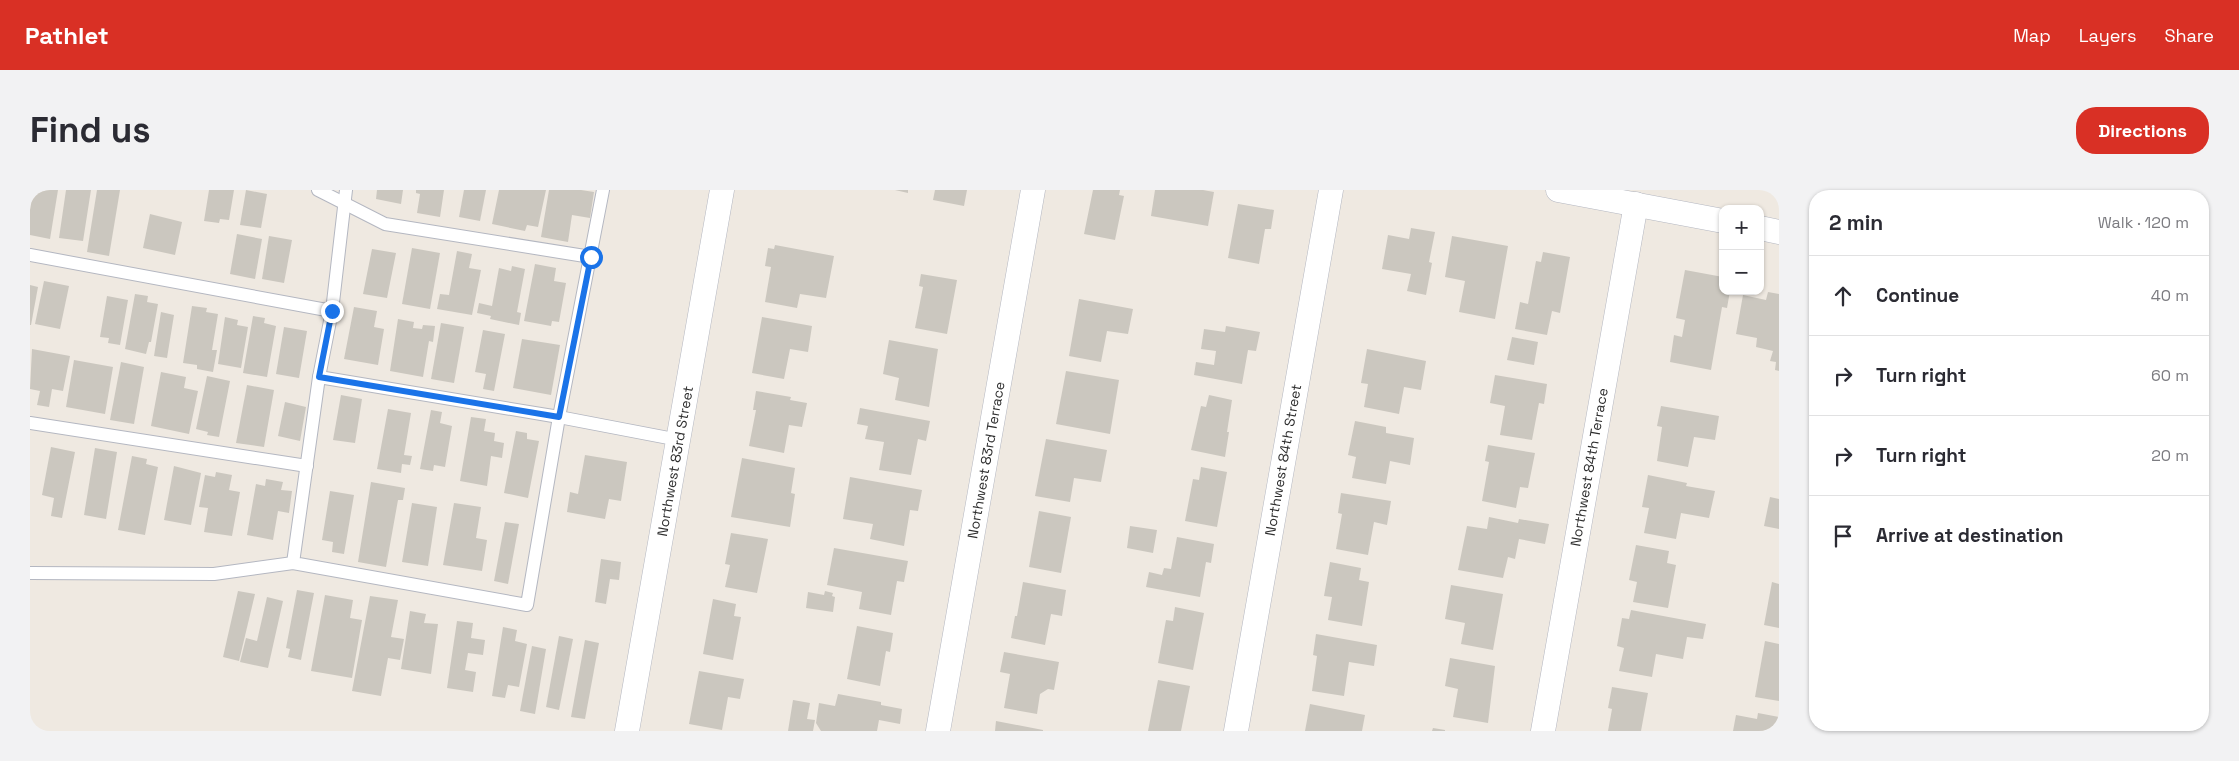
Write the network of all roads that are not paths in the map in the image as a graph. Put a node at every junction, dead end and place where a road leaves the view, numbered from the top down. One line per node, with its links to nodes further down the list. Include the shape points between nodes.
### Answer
1 (318, 190): 8 (lane)
2 (346, 190): 8 (lane)
3 (603, 190): 14 (lane)
4 (722, 190): 19 (street, Northwest 83rd Street)
5 (1033, 190): 24 (street, Northwest 83rd Terrace)
6 (1331, 190): 25 (street, Northwest 84th Street)
7 (1558, 190): 9 (street)
8 (344, 203): 14 (lane, via 385,224); 15 (lane)
9 (1636, 204): 10 (street); 26 (street, Northwest 84th Terrace)
10 (1719, 219)
11 (1764, 229): 12 (street)
12 (1779, 232)
13 (30, 255): 15 (lane)
14 (591, 257): 17 (lane)
15 (332, 311): 16 (lane)
16 (319, 377): 17 (lane); 20 (lane)
17 (559, 417): 19 (lane); 21 (lane, via 527,605)
18 (30, 423): 20 (lane)
19 (679, 440): 23 (street, Northwest 83rd Street)
20 (307, 466): 21 (lane)
21 (293, 563): 22 (lane, via 214,574)
22 (30, 573)
23 (627, 731)
24 (938, 731)
25 (1236, 731)
26 (1543, 731)

